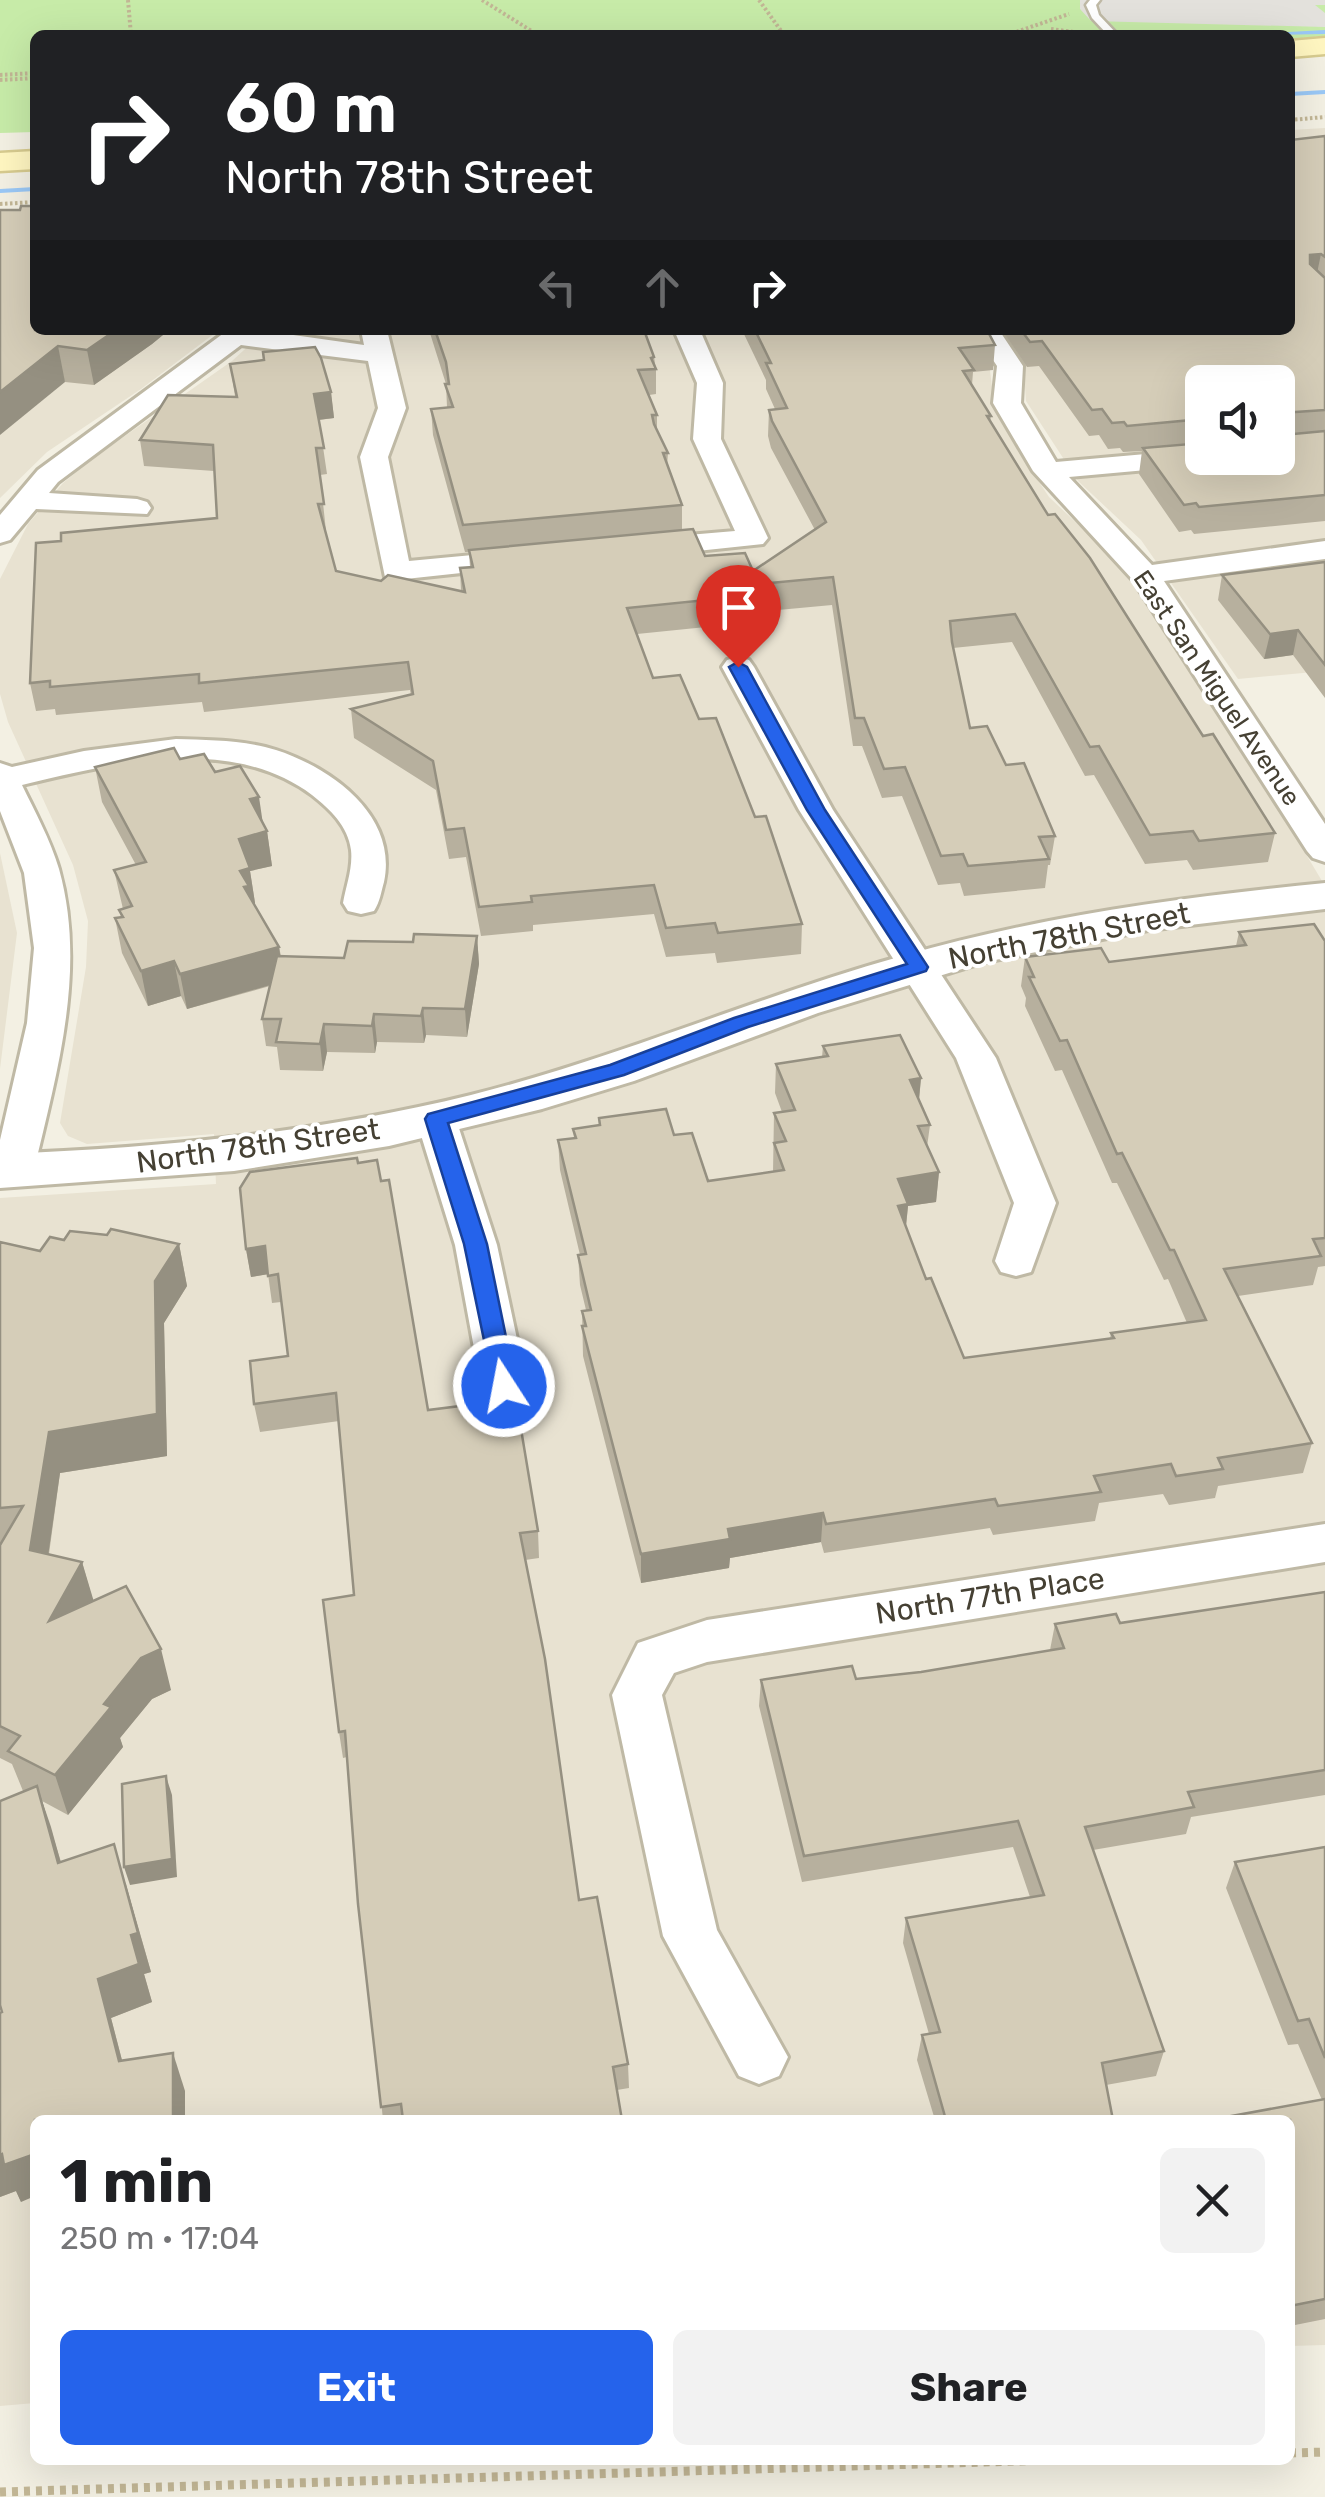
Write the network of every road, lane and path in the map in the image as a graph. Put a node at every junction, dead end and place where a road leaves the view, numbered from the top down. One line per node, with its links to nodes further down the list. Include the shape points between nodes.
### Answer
1 (128, 0): 6 (path)
2 (482, 0): 7 (path)
3 (759, 0): 8 (path)
4 (1094, 0): 10 (lane, via 1095,16)
5 (1072, 11): 9 (path)
6 (131, 30)
7 (529, 30)
8 (780, 30)
9 (1020, 30)
10 (1108, 30)
11 (1325, 46): 12 (main road)
12 (1295, 49)
13 (1325, 67): 14 (main road)
14 (1295, 70)
15 (30, 75): 16 (path)
16 (0, 78)
17 (1325, 117): 18 (path)
18 (1295, 120)
19 (30, 140): 20 (main road)
20 (0, 142)
21 (30, 160): 22 (main road)
22 (0, 162)
23 (30, 202): 24 (path)
24 (0, 204)
25 (241, 335): 32 (street, via 76,453)
26 (259, 335): 29 (street)
27 (689, 335): 36 (street, via 710,383 707,439 753,538)
28 (989, 335): 31 (street, East San Miguel Avenue, via 1010,366 1008,402)
29 (378, 342): 37 (street, via 392,408 374,457 396,572)
30 (1185, 459): 31 (street)
31 (1047, 471): 38 (street, East San Miguel Avenue)
32 (26, 500): 33 (street); 34 (street)
33 (136, 508)
34 (0, 534)
35 (1325, 550): 38 (street)
36 (614, 551)
37 (554, 556)
38 (1145, 575): 41 (street, East San Miguel Avenue)
39 (738, 667): 44 (street, via 816,810)
40 (1, 776): 43 (street, via 154,750 212,750 297,771 330,791 358,820 370,856); 46 (street, via 41,870 53,930 51,1000)
41 (1325, 851)
42 (1325, 896): 44 (street, North 78th Street, via 1144,917)
43 (361, 903)
44 (918, 967): 45 (street, North 78th Street, via 741,1022 617,1070); 47 (street, via 976,1058 1035,1203)
45 (436, 1119): 46 (street, North 78th Street, via 258,1150); 48 (street, via 476,1244)
46 (7, 1171)
47 (1016, 1261)
48 (504, 1386)
49 (1325, 1543): 50 (street, North 77th Place, via 708,1641 656,1658 636,1696 691,1936)
50 (760, 2057)
51 (1325, 2452): 52 (path)
52 (1295, 2453)
53 (886, 2465): 54 (path)
54 (0, 2492)

